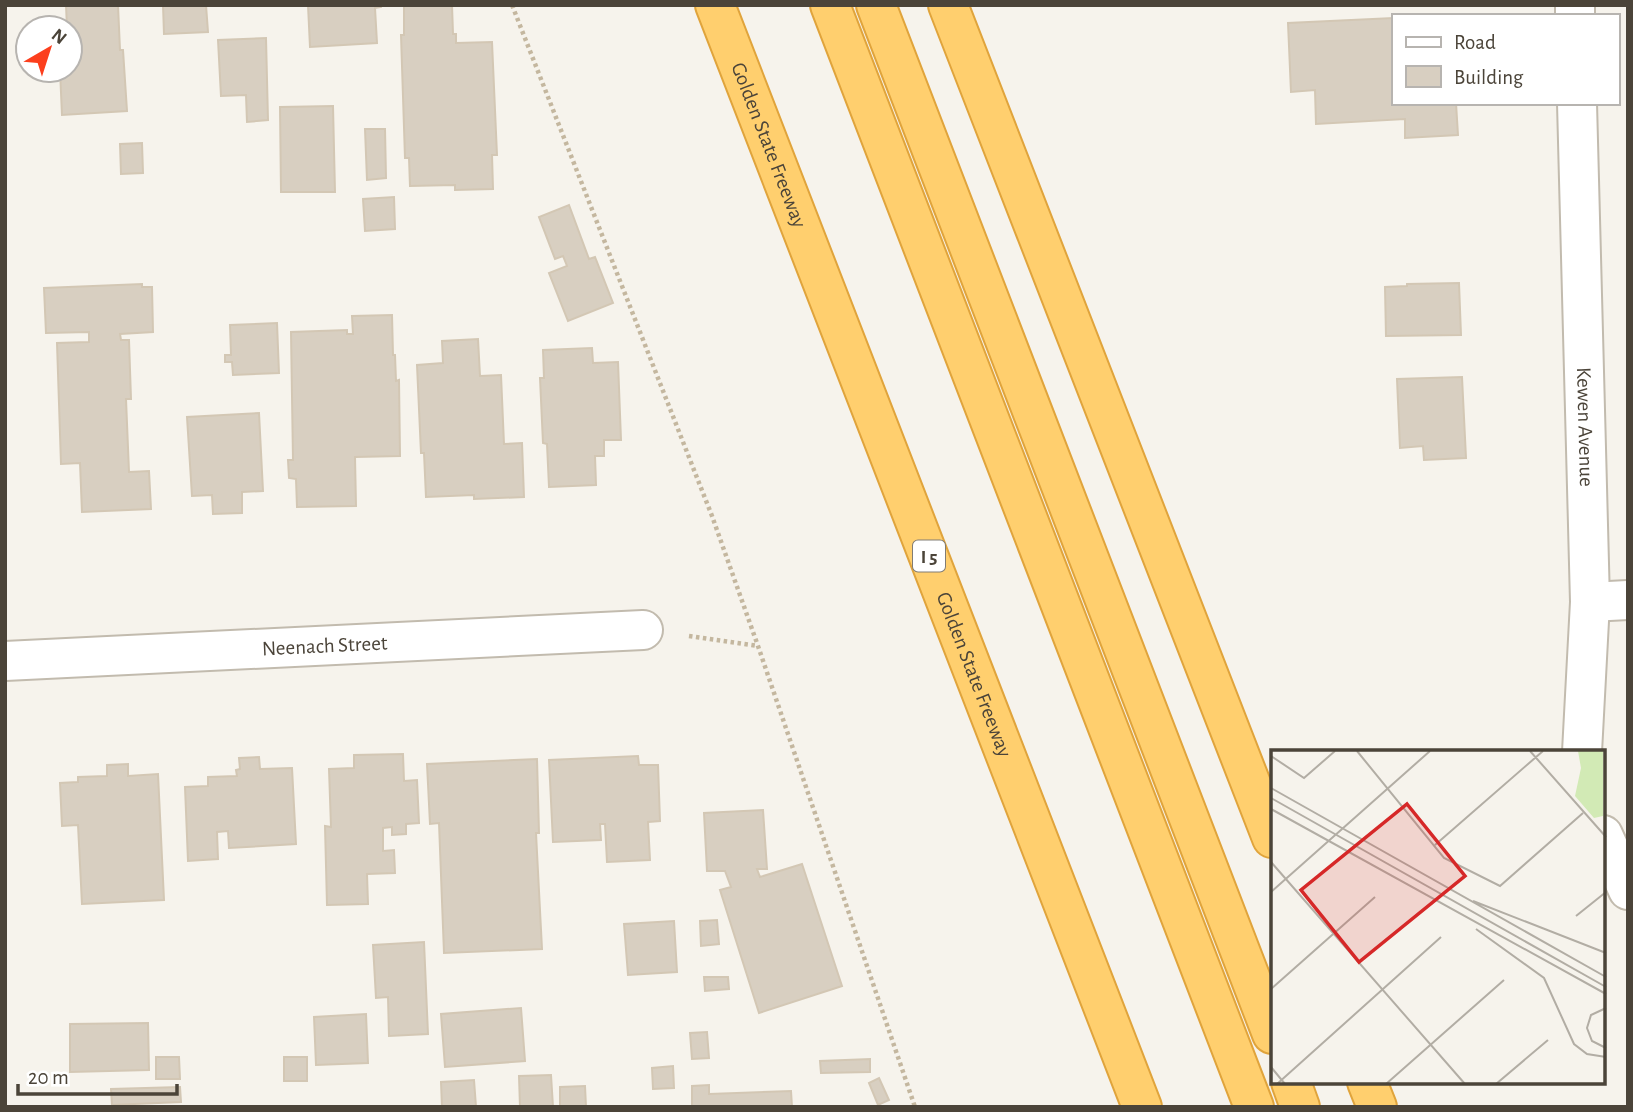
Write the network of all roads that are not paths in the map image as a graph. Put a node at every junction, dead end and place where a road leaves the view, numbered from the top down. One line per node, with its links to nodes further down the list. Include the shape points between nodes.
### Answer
1 (715, 5): 17 (highway, Golden State Freeway / I 5)
2 (831, 5): 18 (highway)
3 (876, 5): 14 (highway)
4 (948, 5): 11 (highway)
5 (1577, 105): 7 (street, Kewen Avenue)
6 (1628, 600): 7 (street)
7 (1590, 602): 10 (street, Kewen Avenue)
8 (643, 630): 9 (street, Neenach Street)
9 (5, 661)
10 (1582, 750)
11 (1271, 835)
12 (1605, 839): 13 (street)
13 (1628, 890)
14 (1271, 1031)
15 (1292, 1084): 19 (highway)
16 (1368, 1084): 20 (highway)
17 (1142, 1107)
18 (1254, 1107)
19 (1300, 1107)
20 (1377, 1107)

